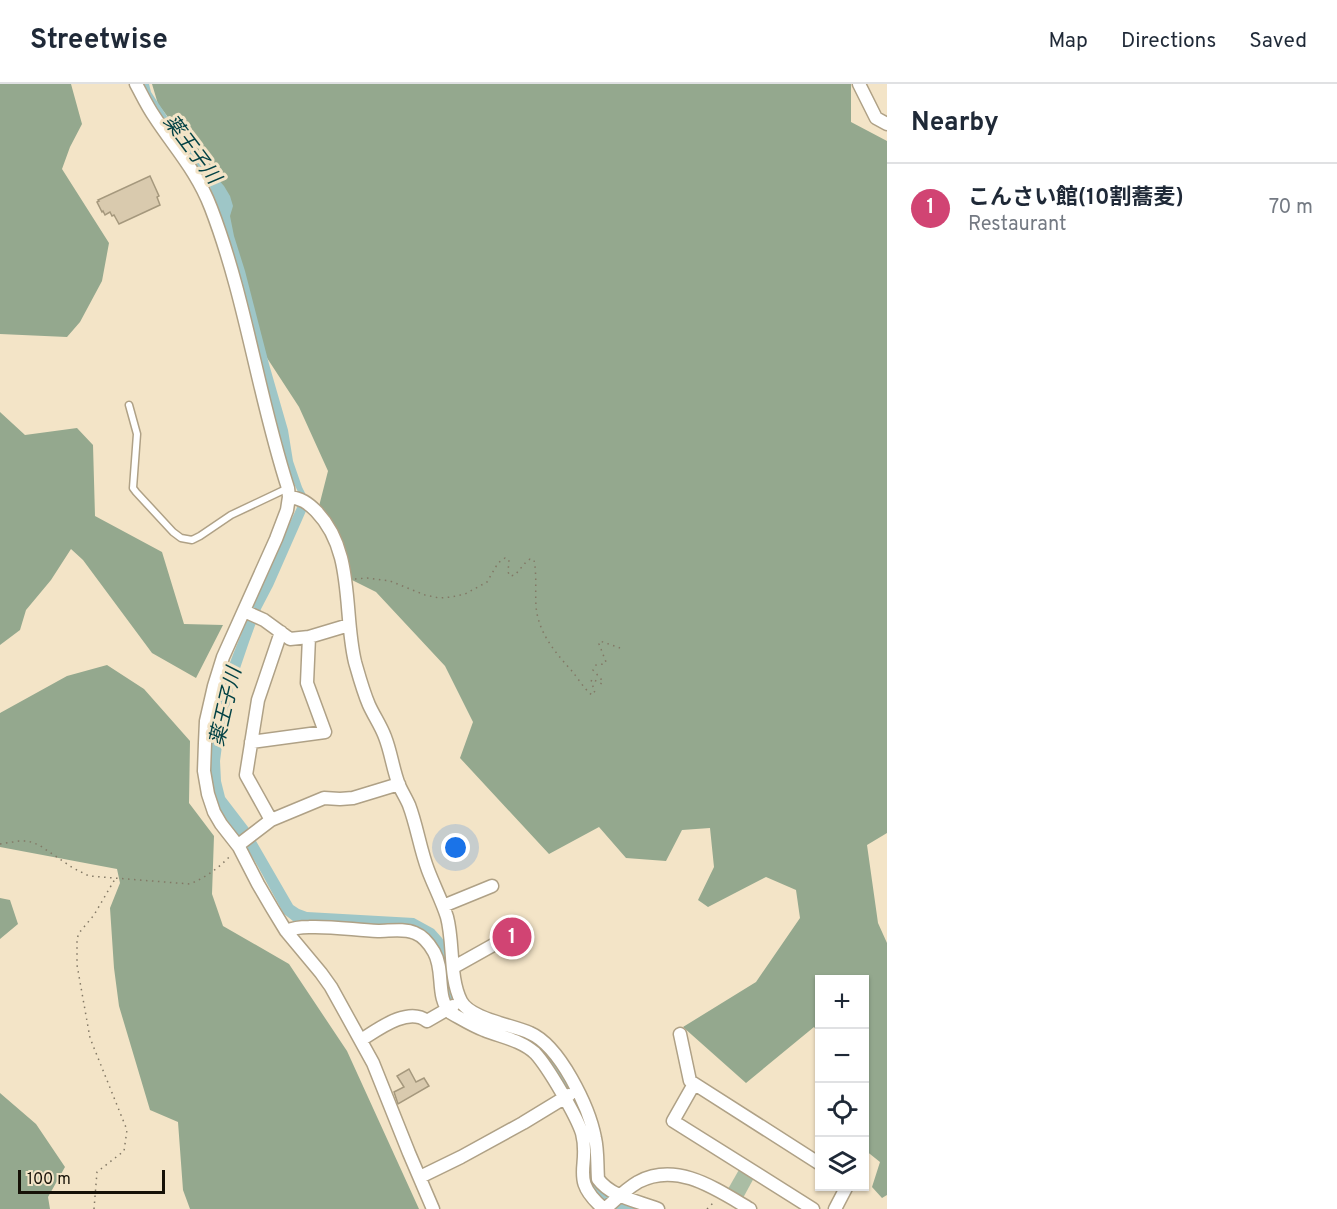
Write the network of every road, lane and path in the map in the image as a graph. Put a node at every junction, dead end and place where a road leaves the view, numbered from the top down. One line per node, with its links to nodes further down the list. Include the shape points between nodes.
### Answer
1 (136, 84): 5 (street, via 194,171 211,206 235,278 268,415)
2 (859, 84): 3 (street, via 876,118)
3 (887, 124)
4 (129, 405): 5 (lane, via 137,434 134,488 181,538 192,540 231,515)
5 (292, 494): 6 (street, via 323,518 339,551); 7 (street)
6 (345, 580): 8 (street); 11 (path, via 390,581 425,595 451,597 487,582 498,563 506,558 510,576 530,559 534,560 538,621 554,650 588,692 595,691 592,679 602,684 593,670 606,662 600,641)
7 (244, 611): 9 (street); 16 (street, via 214,686 204,771 214,812)
8 (349, 625): 10 (street); 13 (street, via 368,703 386,738)
9 (281, 632): 10 (street, via 290,639); 12 (street, via 258,700)
10 (309, 638): 12 (street, via 307,683 325,732)
11 (620, 648)
12 (251, 742): 14 (street, via 246,775)
13 (399, 784): 14 (street, via 354,798 324,798); 19 (street)
14 (271, 820): 16 (street)
15 (0, 844): 17 (path, via 28,841 89,876)
16 (240, 845): 17 (path, via 220,867 190,884); 20 (street)
17 (115, 879): 39 (path, via 77,939 77,965 90,1038 127,1130 124,1150 97,1172)
18 (492, 886): 19 (street)
19 (443, 906): 22 (street)
20 (286, 931): 23 (street, via 308,927 410,931 423,938); 29 (street, via 326,980)
21 (513, 934): 24 (street)
22 (451, 948): 23 (street); 24 (street)
23 (435, 954): 26 (street)
24 (454, 968): 25 (street)
25 (461, 1001): 26 (street); 27 (street)
26 (447, 1010): 27 (street); 29 (street, via 427,1021 408,1016 397,1019)
27 (486, 1025): 30 (street, via 530,1033); 31 (street, via 525,1045)
28 (680, 1034): 32 (street, via 690,1081)
29 (361, 1040): 36 (street)
30 (555, 1054): 31 (street); 33 (street)
31 (544, 1063): 34 (street)
32 (694, 1084): 35 (street); 44 (street, via 673,1121)
33 (577, 1090): 34 (street); 38 (street, via 592,1123 598,1179)
34 (564, 1098): 36 (street); 41 (street, via 582,1134 583,1180 592,1199)
35 (815, 1161)
36 (420, 1177): 40 (street)
37 (844, 1191): 45 (street)
38 (620, 1196): 41 (street); 42 (street); 43 (street, via 637,1182 671,1174 708,1184)
39 (94, 1209)
40 (433, 1209)
41 (604, 1209)
42 (658, 1209)
43 (750, 1209)
44 (813, 1209)
45 (835, 1209)

